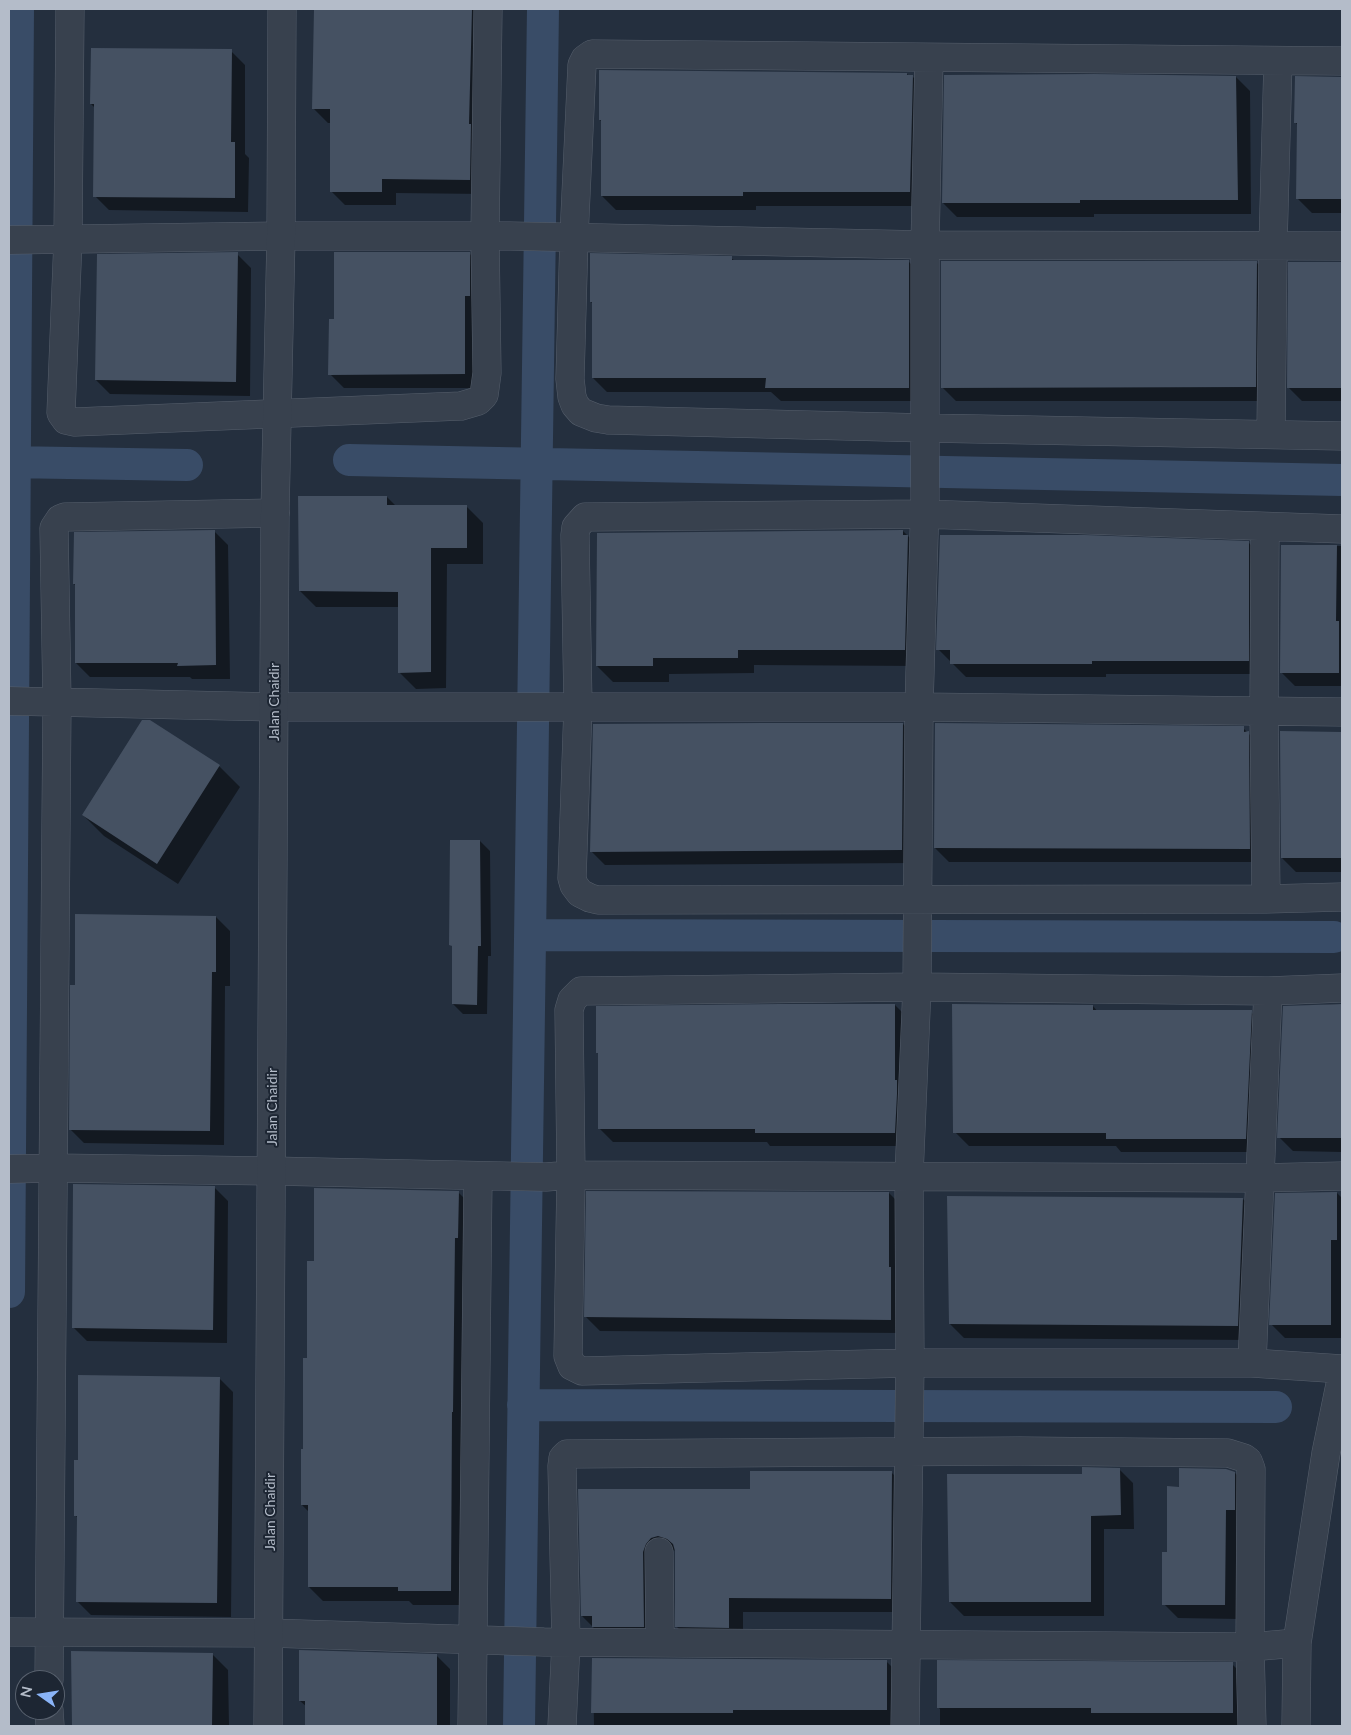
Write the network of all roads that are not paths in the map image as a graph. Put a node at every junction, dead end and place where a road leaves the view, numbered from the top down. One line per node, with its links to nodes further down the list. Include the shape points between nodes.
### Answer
1 (70, 9): 11 (street)
2 (282, 9): 7 (street, Jalan Chaidir)
3 (488, 9): 8 (street)
4 (929, 58): 5 (street); 9 (street, via 590,55 582,65); 12 (street)
5 (1278, 61): 6 (street); 13 (street)
6 (1342, 61)
7 (281, 236): 8 (street); 11 (street); 15 (street, Jalan Chaidir)
8 (498, 236): 9 (street); 15 (street, via 486,388 478,401 461,406)
9 (565, 237): 12 (street); 17 (street, via 570,379 572,397 581,412 608,420)
10 (9, 240): 11 (street)
11 (62, 240): 15 (street, via 61,413 66,420)
12 (925, 245): 13 (street); 17 (street)
13 (1273, 246): 14 (street); 16 (street)
14 (1342, 246)
15 (277, 414): 19 (street, Jalan Chaidir)
16 (1272, 434): 17 (street); 18 (street)
17 (926, 436): 20 (street)
18 (1342, 436)
19 (276, 500): 23 (street, via 60,519 53,532); 25 (street, Jalan Chaidir)
20 (925, 507): 21 (street); 24 (street, via 585,517 574,535); 26 (street)
21 (1265, 528): 22 (street); 27 (street)
22 (1342, 530)
23 (33, 701): 25 (street); 35 (street)
24 (567, 706): 25 (street); 26 (street); 31 (street, via 572,878 580,893 598,900)
25 (274, 707): 36 (street, Jalan Chaidir)
26 (919, 707): 27 (street); 31 (street)
27 (1264, 711): 28 (street); 30 (street)
28 (1342, 712)
29 (1342, 897): 30 (street)
30 (1266, 899): 31 (street)
31 (918, 906): 32 (street)
32 (917, 980): 34 (street); 38 (street, via 581,991 572,1000 569,1010); 39 (street)
33 (1342, 988): 34 (street)
34 (1268, 991): 41 (street)
35 (32, 1169): 36 (street); 48 (street)
36 (272, 1170): 37 (street); 49 (street, Jalan Chaidir)
37 (486, 1176): 38 (street); 50 (street)
38 (559, 1176): 39 (street); 44 (street, via 568,1356 572,1366 582,1372)
39 (909, 1176): 41 (street); 44 (street)
40 (1342, 1176): 41 (street)
41 (1259, 1178): 42 (street)
42 (1252, 1363): 43 (street); 44 (street)
43 (1342, 1370)
44 (910, 1373): 46 (street)
45 (1342, 1375): 54 (street, via 1326,1453)
46 (908, 1444): 51 (street, via 567,1454 562,1466); 53 (street); 54 (street, via 1020,1451 1228,1453 1244,1458 1251,1469)
47 (659, 1552): 52 (street)
48 (29, 1632): 49 (street); 55 (street)
49 (269, 1633): 50 (street); 56 (street, Jalan Chaidir)
50 (483, 1639): 51 (street); 57 (street)
51 (555, 1642): 52 (street); 58 (street)
52 (660, 1642): 53 (street)
53 (906, 1645): 54 (street); 59 (street)
54 (1273, 1645): 60 (street); 61 (street)
55 (45, 1670)
56 (268, 1726)
57 (472, 1726)
58 (562, 1726)
59 (905, 1726)
60 (1252, 1726)
61 (1296, 1726)

